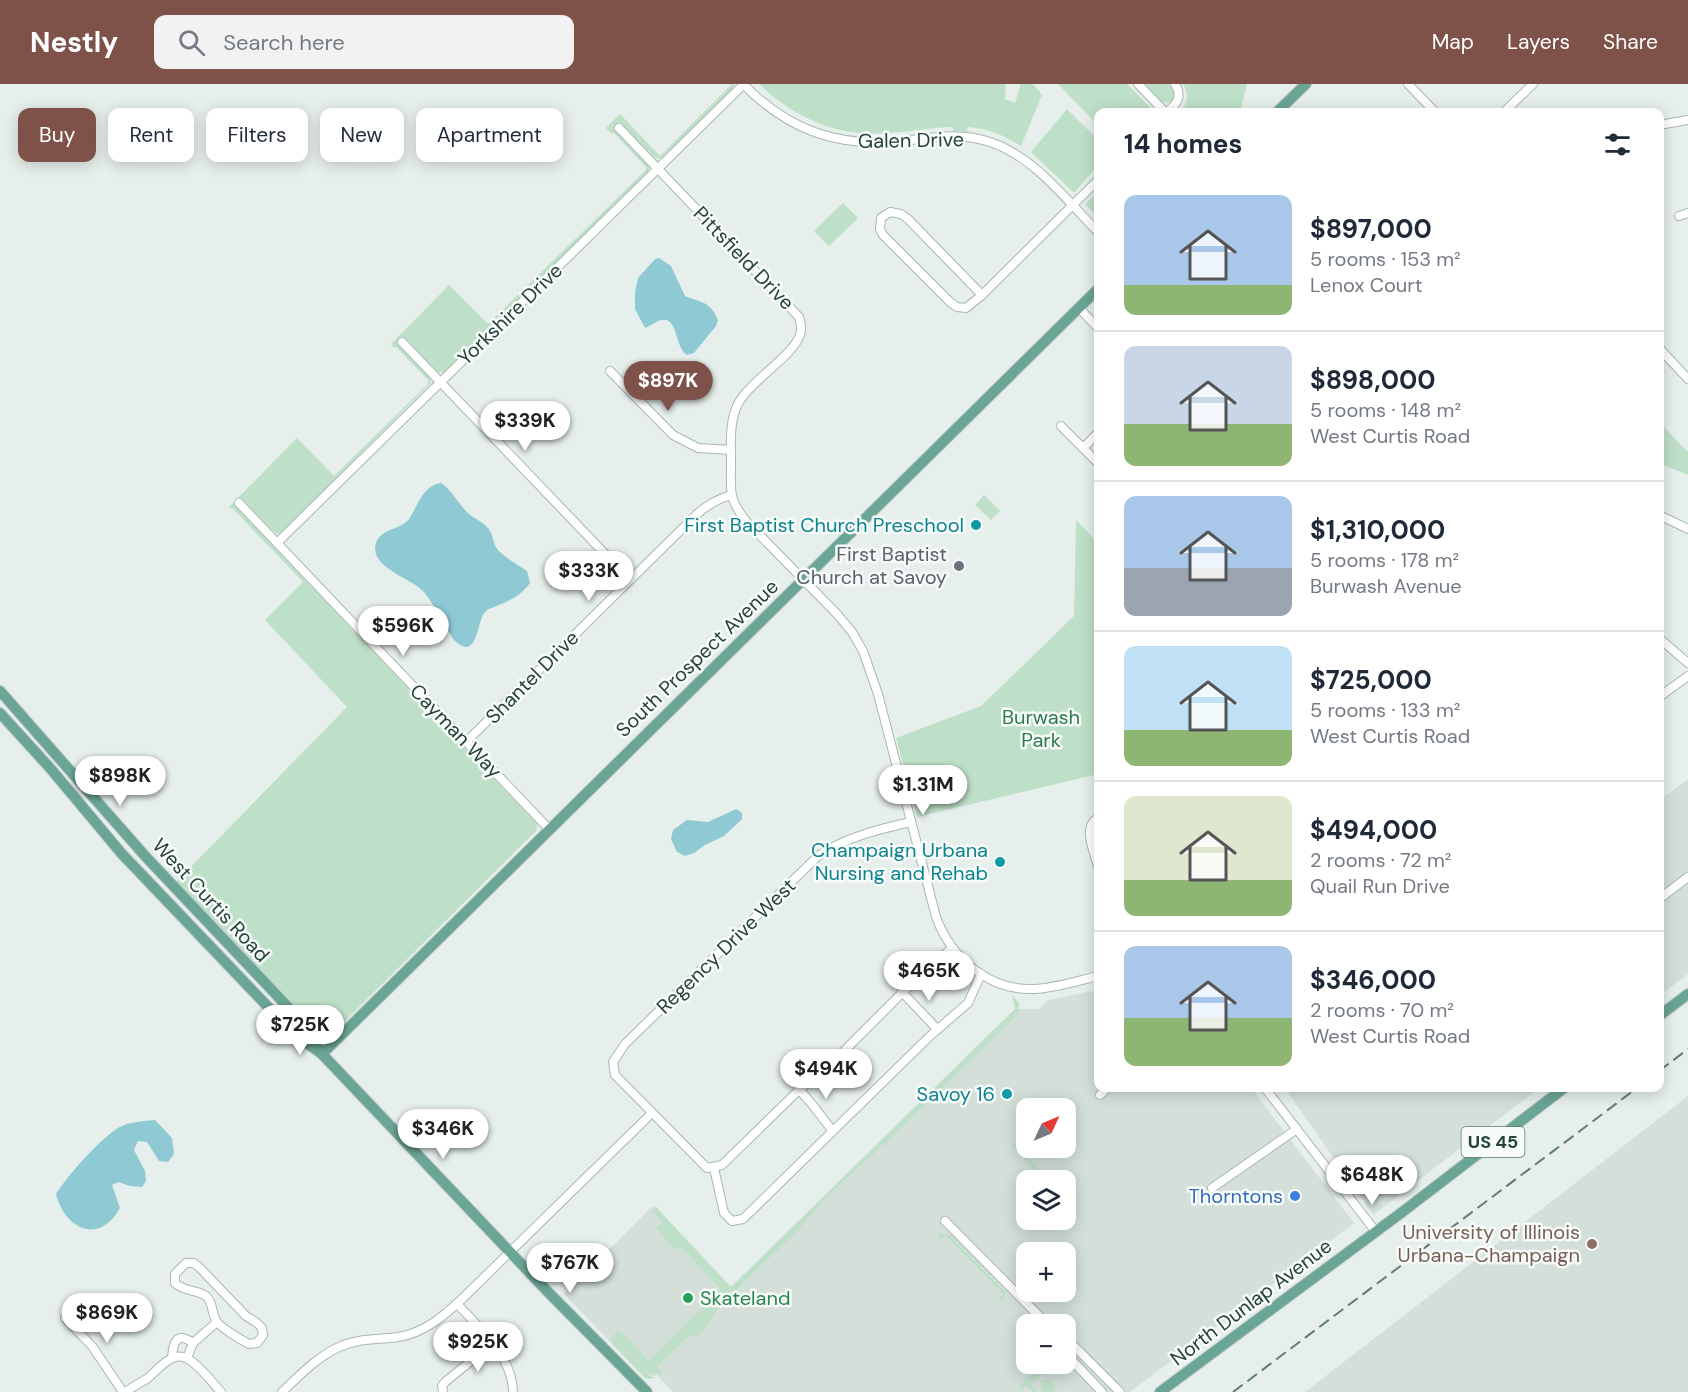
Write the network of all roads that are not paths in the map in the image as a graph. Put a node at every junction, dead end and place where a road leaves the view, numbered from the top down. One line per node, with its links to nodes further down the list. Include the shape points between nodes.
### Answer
1 (743, 84): 15 (street, Yorkshire Drive); 17 (street, Galen Drive, via 781,116 839,140 879,143 953,136 989,142 1028,162)
2 (1138, 84): 7 (street)
3 (1176, 84): 8 (street, via 1179,100)
4 (1306, 84): 9 (main road)
5 (1408, 84): 10 (street)
6 (1533, 84): 11 (street)
7 (1162, 108)
8 (1170, 108)
9 (1281, 108)
10 (1431, 108)
11 (1508, 108)
12 (1688, 120): 13 (street)
13 (1664, 124)
14 (619, 128): 15 (street, Pittsfield Drive)
15 (658, 170): 27 (street, Yorkshire Drive); 31 (street, Pittsfield Drive, via 797,314 801,323 797,341 736,406)
16 (1094, 184): 17 (street)
17 (1072, 206): 18 (street, Galen Drive); 20 (street)
18 (1094, 228)
19 (1094, 293): 21 (main road, South Prospect Avenue)
20 (982, 295): 20 (street, via 908,219 896,212 883,216 883,235 950,302 966,308)
21 (1079, 308): 22 (street); 38 (main road, South Prospect Avenue)
22 (1094, 324)
23 (402, 342): 27 (street)
24 (1664, 353): 26 (street)
25 (610, 371): 31 (street, via 673,435 698,448)
26 (1688, 379)
27 (440, 382): 37 (street, Yorkshire Drive); 39 (street)
28 (1062, 426): 30 (street)
29 (1094, 437): 30 (street)
30 (1083, 448): 32 (street)
31 (731, 450): 33 (street, Pittsfield Drive)
32 (1094, 459)
33 (731, 495): 38 (street, Pittsfield Drive, via 745,520); 39 (street, Shantel Drive, via 707,505)
34 (239, 503): 37 (street, Cayman Way)
35 (1664, 518): 36 (street)
36 (1688, 530)
37 (277, 543): 46 (street, Cayman Way)
38 (803, 579): 48 (street, Pittsfield Drive, via 844,622 863,651); 49 (main road, South Prospect Avenue)
39 (630, 580): 46 (street, Shantel Drive)
40 (1664, 642): 41 (street)
41 (1688, 663)
42 (1688, 675): 44 (street)
43 (0, 691): 60 (main road, West Curtis Road, via 146,857 305,1025)
44 (1664, 693)
45 (0, 712): 60 (main road, West Curtis Road, via 122,854 294,1034)
46 (466, 742): 49 (street, Cayman Way)
47 (1094, 820): 50 (street, via 1089,830)
48 (911, 822): 53 (street, Pittsfield Drive, via 936,917); 66 (street, Regency Drive West, via 849,839 817,857 625,1044 613,1062 615,1075)
49 (549, 829): 60 (main road, South Prospect Avenue)
50 (1094, 850)
51 (1688, 878): 52 (street)
52 (1664, 895)
53 (952, 948): 54 (street, Pittsfield Drive); 56 (street)
54 (981, 974): 55 (street, Pittsfield Drive, via 1002,984 1029,989); 59 (street, via 968,1003)
55 (1094, 977)
56 (902, 992): 59 (street); 61 (street)
57 (1688, 994): 58 (main road)
58 (1664, 1012)
59 (937, 1029): 68 (street)
60 (322, 1054): 73 (main road, West Curtis Road)
61 (799, 1090): 68 (street); 69 (street, via 722,1165)
62 (1103, 1092): 65 (street)
63 (1268, 1092): 67 (street)
64 (1559, 1092): 72 (main road, North Dunlap Avenue / US 45)
65 (1100, 1095)
66 (652, 1113): 69 (street, Regency Drive West, via 707,1168); 73 (street)
67 (1297, 1129): 70 (street); 72 (street)
68 (833, 1131): 69 (street, via 738,1221 729,1220 724,1213)
69 (714, 1168)
70 (1212, 1188)
71 (945, 1221): 75 (street)
72 (1376, 1232): 91 (main road, North Dunlap Avenue / US 45)
73 (511, 1252): 74 (street); 88 (main road, West Curtis Road)
74 (457, 1304): 79 (street); 85 (street, via 436,1322 416,1332 340,1346 320,1358)
75 (1037, 1314)
76 (65, 1318): 83 (street, via 92,1346)
77 (217, 1322): 77 (street, via 208,1298 176,1283 175,1274 186,1263 200,1268 262,1328 263,1335 257,1343 249,1344); 78 (street)
78 (193, 1343): 81 (street); 81 (street, via 178,1339 173,1344)
79 (492, 1344): 86 (street, via 445,1382); 87 (street, via 511,1373)
80 (1076, 1347): 90 (street)
81 (179, 1357): 83 (street); 84 (street)
82 (1076, 1365): 89 (street)
83 (124, 1392)
84 (221, 1392)
85 (282, 1392)
86 (443, 1392)
87 (513, 1392)
88 (647, 1392)
89 (1102, 1392)
90 (1120, 1392)
91 (1160, 1392)

